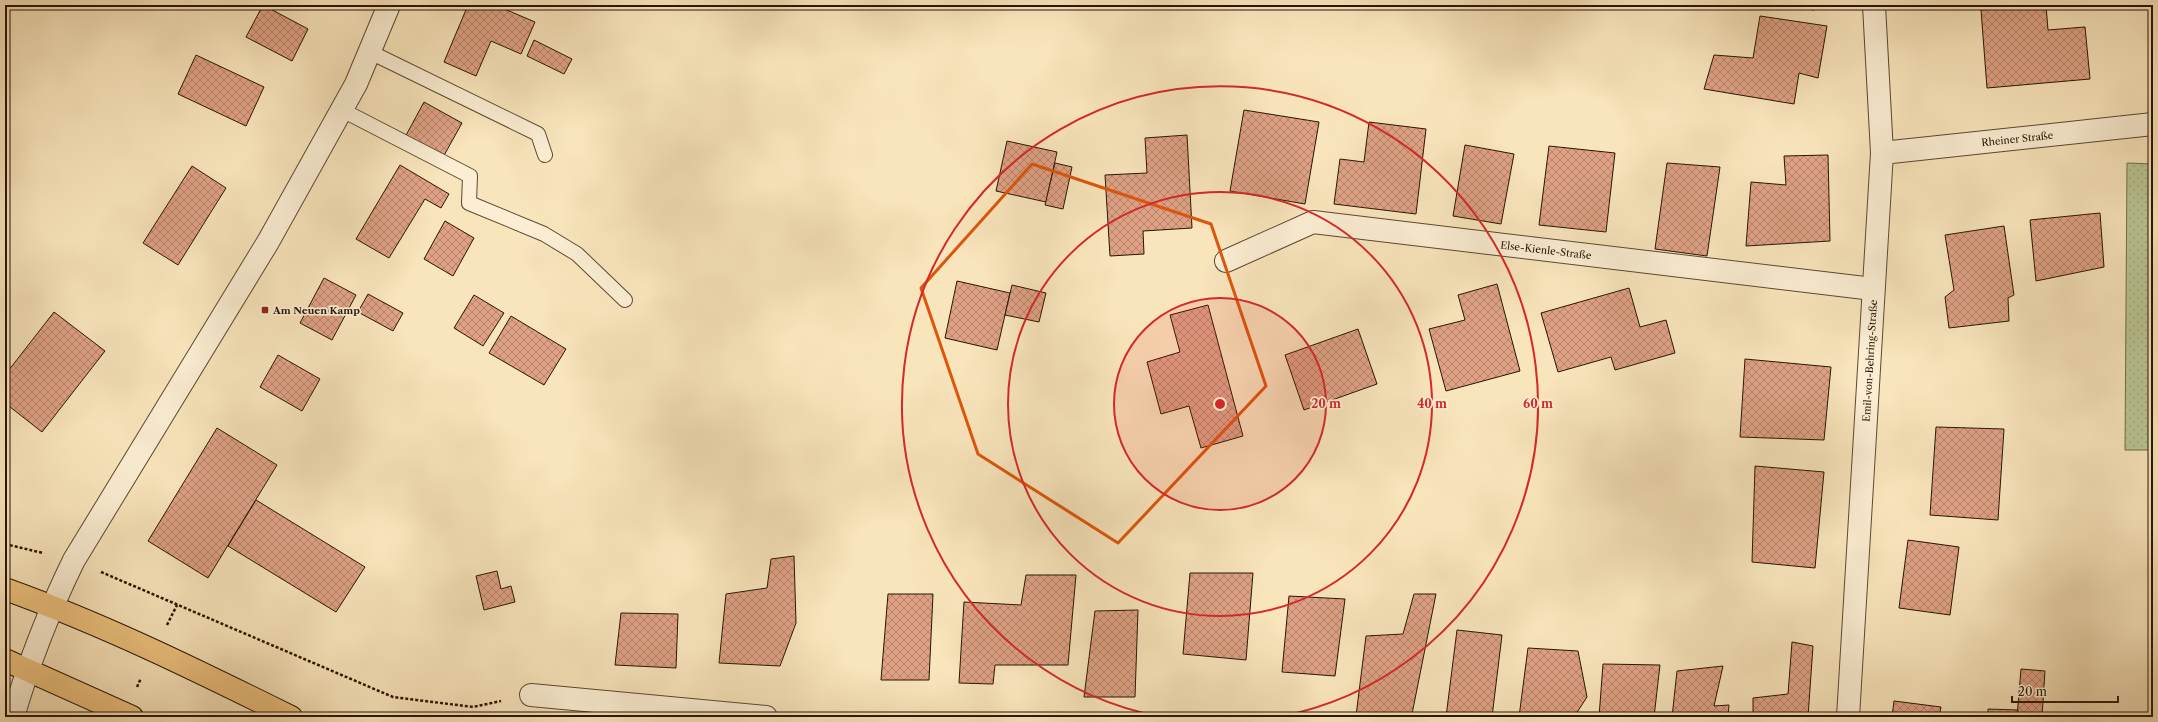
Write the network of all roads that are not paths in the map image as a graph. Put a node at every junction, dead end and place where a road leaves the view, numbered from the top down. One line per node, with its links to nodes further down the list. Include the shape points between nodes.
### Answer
1 (389, 5): 3 (street)
2 (1874, 5): 6 (street, Emil-von-Behring-Straße)
3 (370, 52): 4 (street); 7 (lane, via 538,134)
4 (342, 110): 10 (lane, via 470,176 469,203 544,234 577,254); 12 (street, via 268,242 89,535)
5 (2153, 124): 6 (street, Rheiner Straße)
6 (1882, 153): 9 (street, Emil-von-Behring-Straße)
7 (545, 156)
8 (1226, 261): 9 (street, Else-Kienle-Straße, via 1313,222)
9 (1873, 289): 20 (street, Emil-von-Behring-Straße)
10 (625, 300)
11 (5, 589): 12 (main road)
12 (51, 606): 14 (street); 18 (main road, via 154,650)
13 (5, 660): 14 (main road)
14 (27, 669): 16 (street); 17 (main road)
15 (531, 695): 19 (street)
16 (13, 717)
17 (132, 717)
18 (291, 717)
19 (766, 717)
20 (1848, 717)

